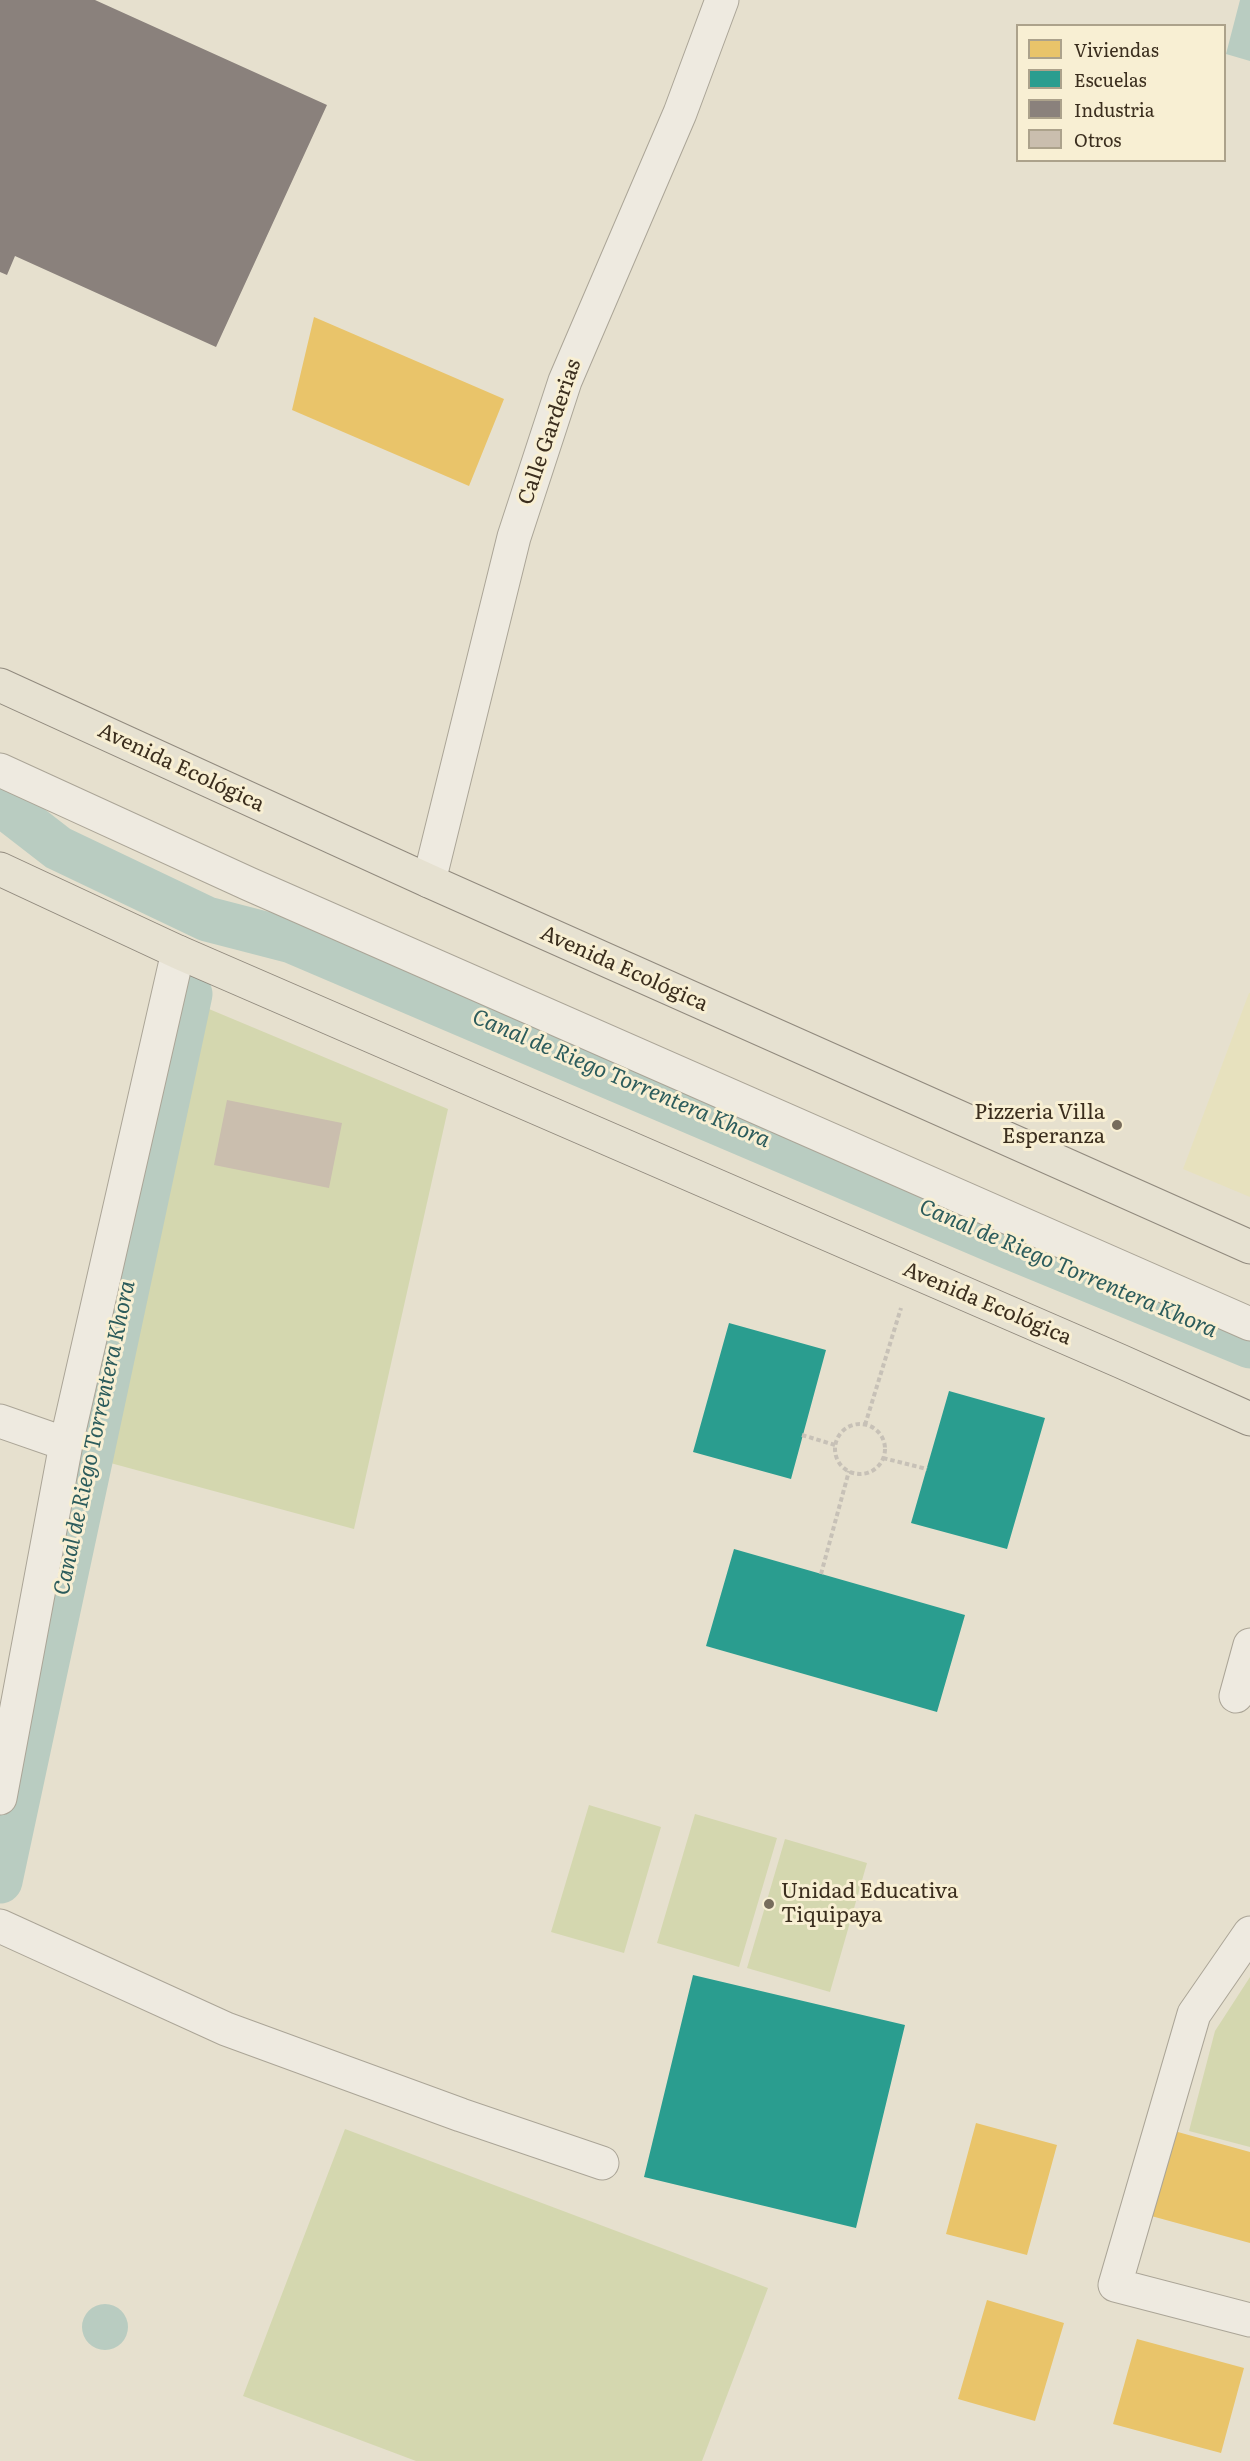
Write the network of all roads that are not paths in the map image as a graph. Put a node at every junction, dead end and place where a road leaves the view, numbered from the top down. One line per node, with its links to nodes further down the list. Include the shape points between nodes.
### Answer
1 (722, 0): 5 (street, Calle Garderias, via 680,113 566,381 528,492)
2 (0, 686): 5 (main road, Avenida Ecológica)
3 (0, 770): 8 (street, via 271,894)
4 (0, 869): 6 (main road, Avenida Ecológica)
5 (429, 881): 7 (main road, Avenida Ecológica)
6 (178, 952): 9 (main road, Avenida Ecológica); 11 (street)
7 (1250, 1247)
8 (1250, 1324)
9 (1250, 1419)
10 (0, 1421): 11 (street)
11 (66, 1444): 14 (street)
12 (1250, 1645): 13 (street)
13 (1236, 1696)
14 (0, 1798)
15 (0, 1926): 17 (street, via 226,2029)
16 (1250, 1933): 18 (street, via 1194,2014 1115,2284)
17 (602, 2163)
18 (1250, 2320)

